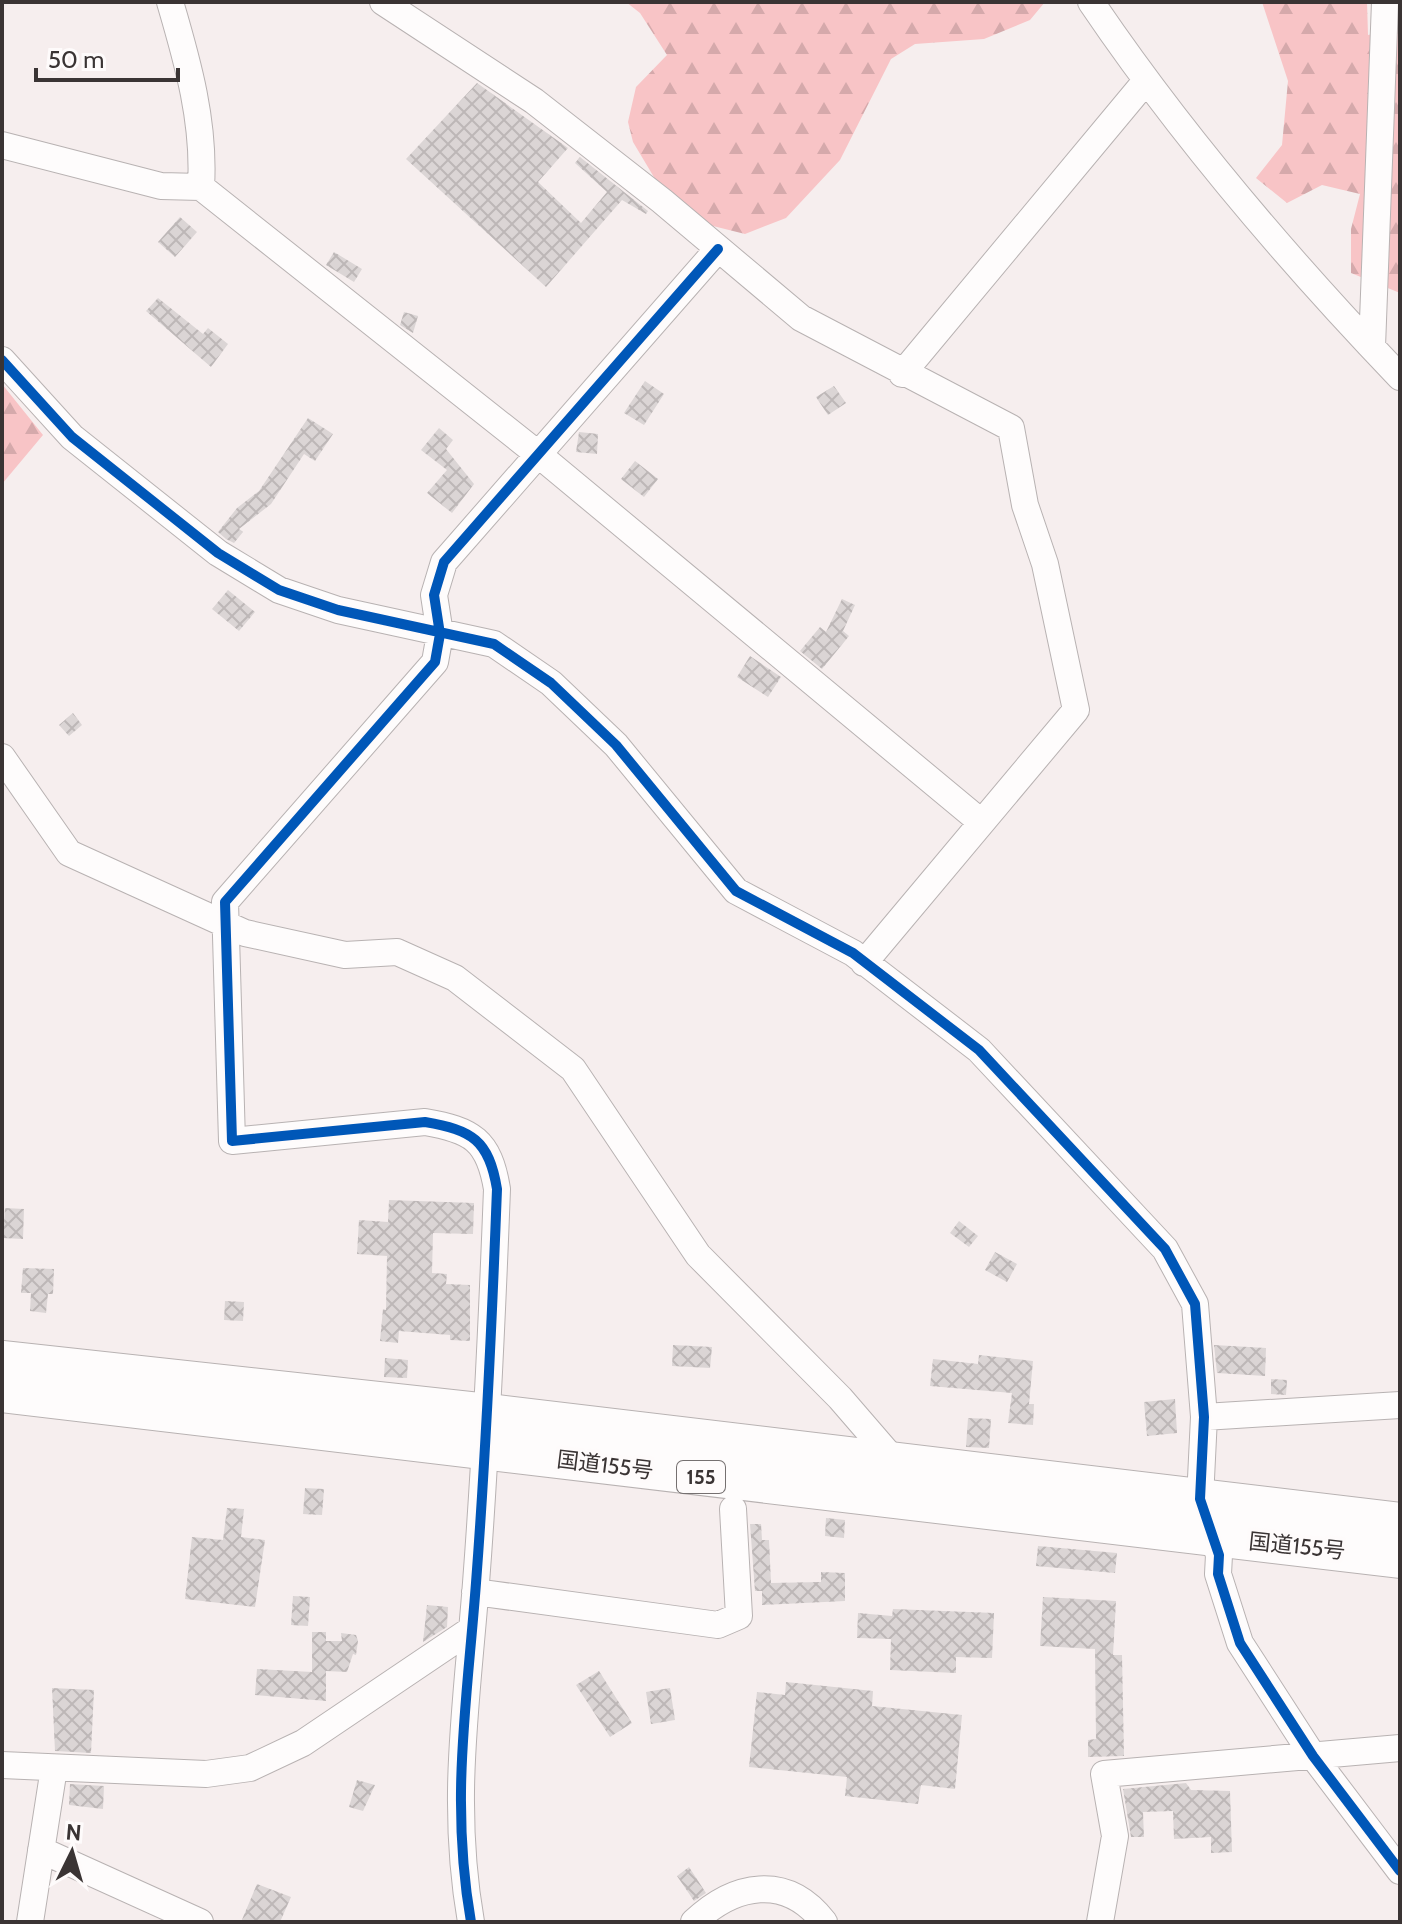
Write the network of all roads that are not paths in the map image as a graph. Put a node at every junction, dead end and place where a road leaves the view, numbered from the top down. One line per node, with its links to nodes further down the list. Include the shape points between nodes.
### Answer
1 (170, 2): 7 (street, via 196,102 203,150)
2 (383, 2): 8 (street, via 534,101)
3 (1091, 2): 5 (street)
4 (1385, 2): 9 (street)
5 (1145, 82): 9 (street); 11 (street)
6 (2, 145): 7 (street, via 161,186)
7 (201, 187): 13 (street)
8 (718, 249): 11 (street, via 801,318); 13 (street)
9 (1372, 347): 12 (street)
10 (2, 360): 14 (street, via 72,437 218,553 279,590)
11 (902, 374): 16 (street, via 1011,428 1076,710)
12 (1400, 377)
13 (539, 455): 14 (street, via 444,562 434,595); 16 (street)
14 (440, 634): 17 (street, via 435,662 225,902); 18 (street, via 494,644 551,683 616,745 736,891)
15 (2, 757): 17 (street, via 69,853)
16 (981, 822): 18 (street)
17 (227, 924): 23 (street, via 232,1141 425,1122 456,1127 476,1139 492,1160 497,1189); 24 (street, via 245,933 345,955 397,952 455,978 573,1069 698,1255 840,1398)
18 (864, 963): 22 (street, via 979,1050 1165,1249 1195,1304)
19 (2, 1361): 23 (highway, 国道155号 / 155)
20 (2, 1392): 23 (highway, 国道155号 / 155)
21 (1400, 1405): 22 (street)
22 (1204, 1417): 26 (street)
23 (487, 1432): 24 (highway, 国道155号 / 155); 26 (highway, 国道155号 / 155); 29 (street)
24 (897, 1464): 26 (highway, 国道155号 / 155)
25 (733, 1509): 29 (street, via 739,1616 718,1625)
26 (1205, 1518): 27 (highway, 国道155号 / 155); 28 (highway, 国道155号 / 155); 32 (street, via 1240,1643)
27 (1400, 1523)
28 (1400, 1558)
29 (475, 1592): 30 (street)
30 (469, 1631): 34 (street, via 303,1743 250,1768 206,1774); 39 (street, via 458,1818)
31 (1400, 1748): 32 (street)
32 (1313, 1756): 36 (street); 42 (street, via 1104,1774 1115,1836)
33 (2, 1765): 34 (street)
34 (54, 1768): 35 (street)
35 (41, 1850): 37 (street); 38 (street)
36 (1400, 1871)
37 (30, 1922)
38 (200, 1922)
39 (471, 1922)
40 (694, 1922): 41 (street, via 716,1901 775,1888)
41 (824, 1922)
42 (1100, 1922)

